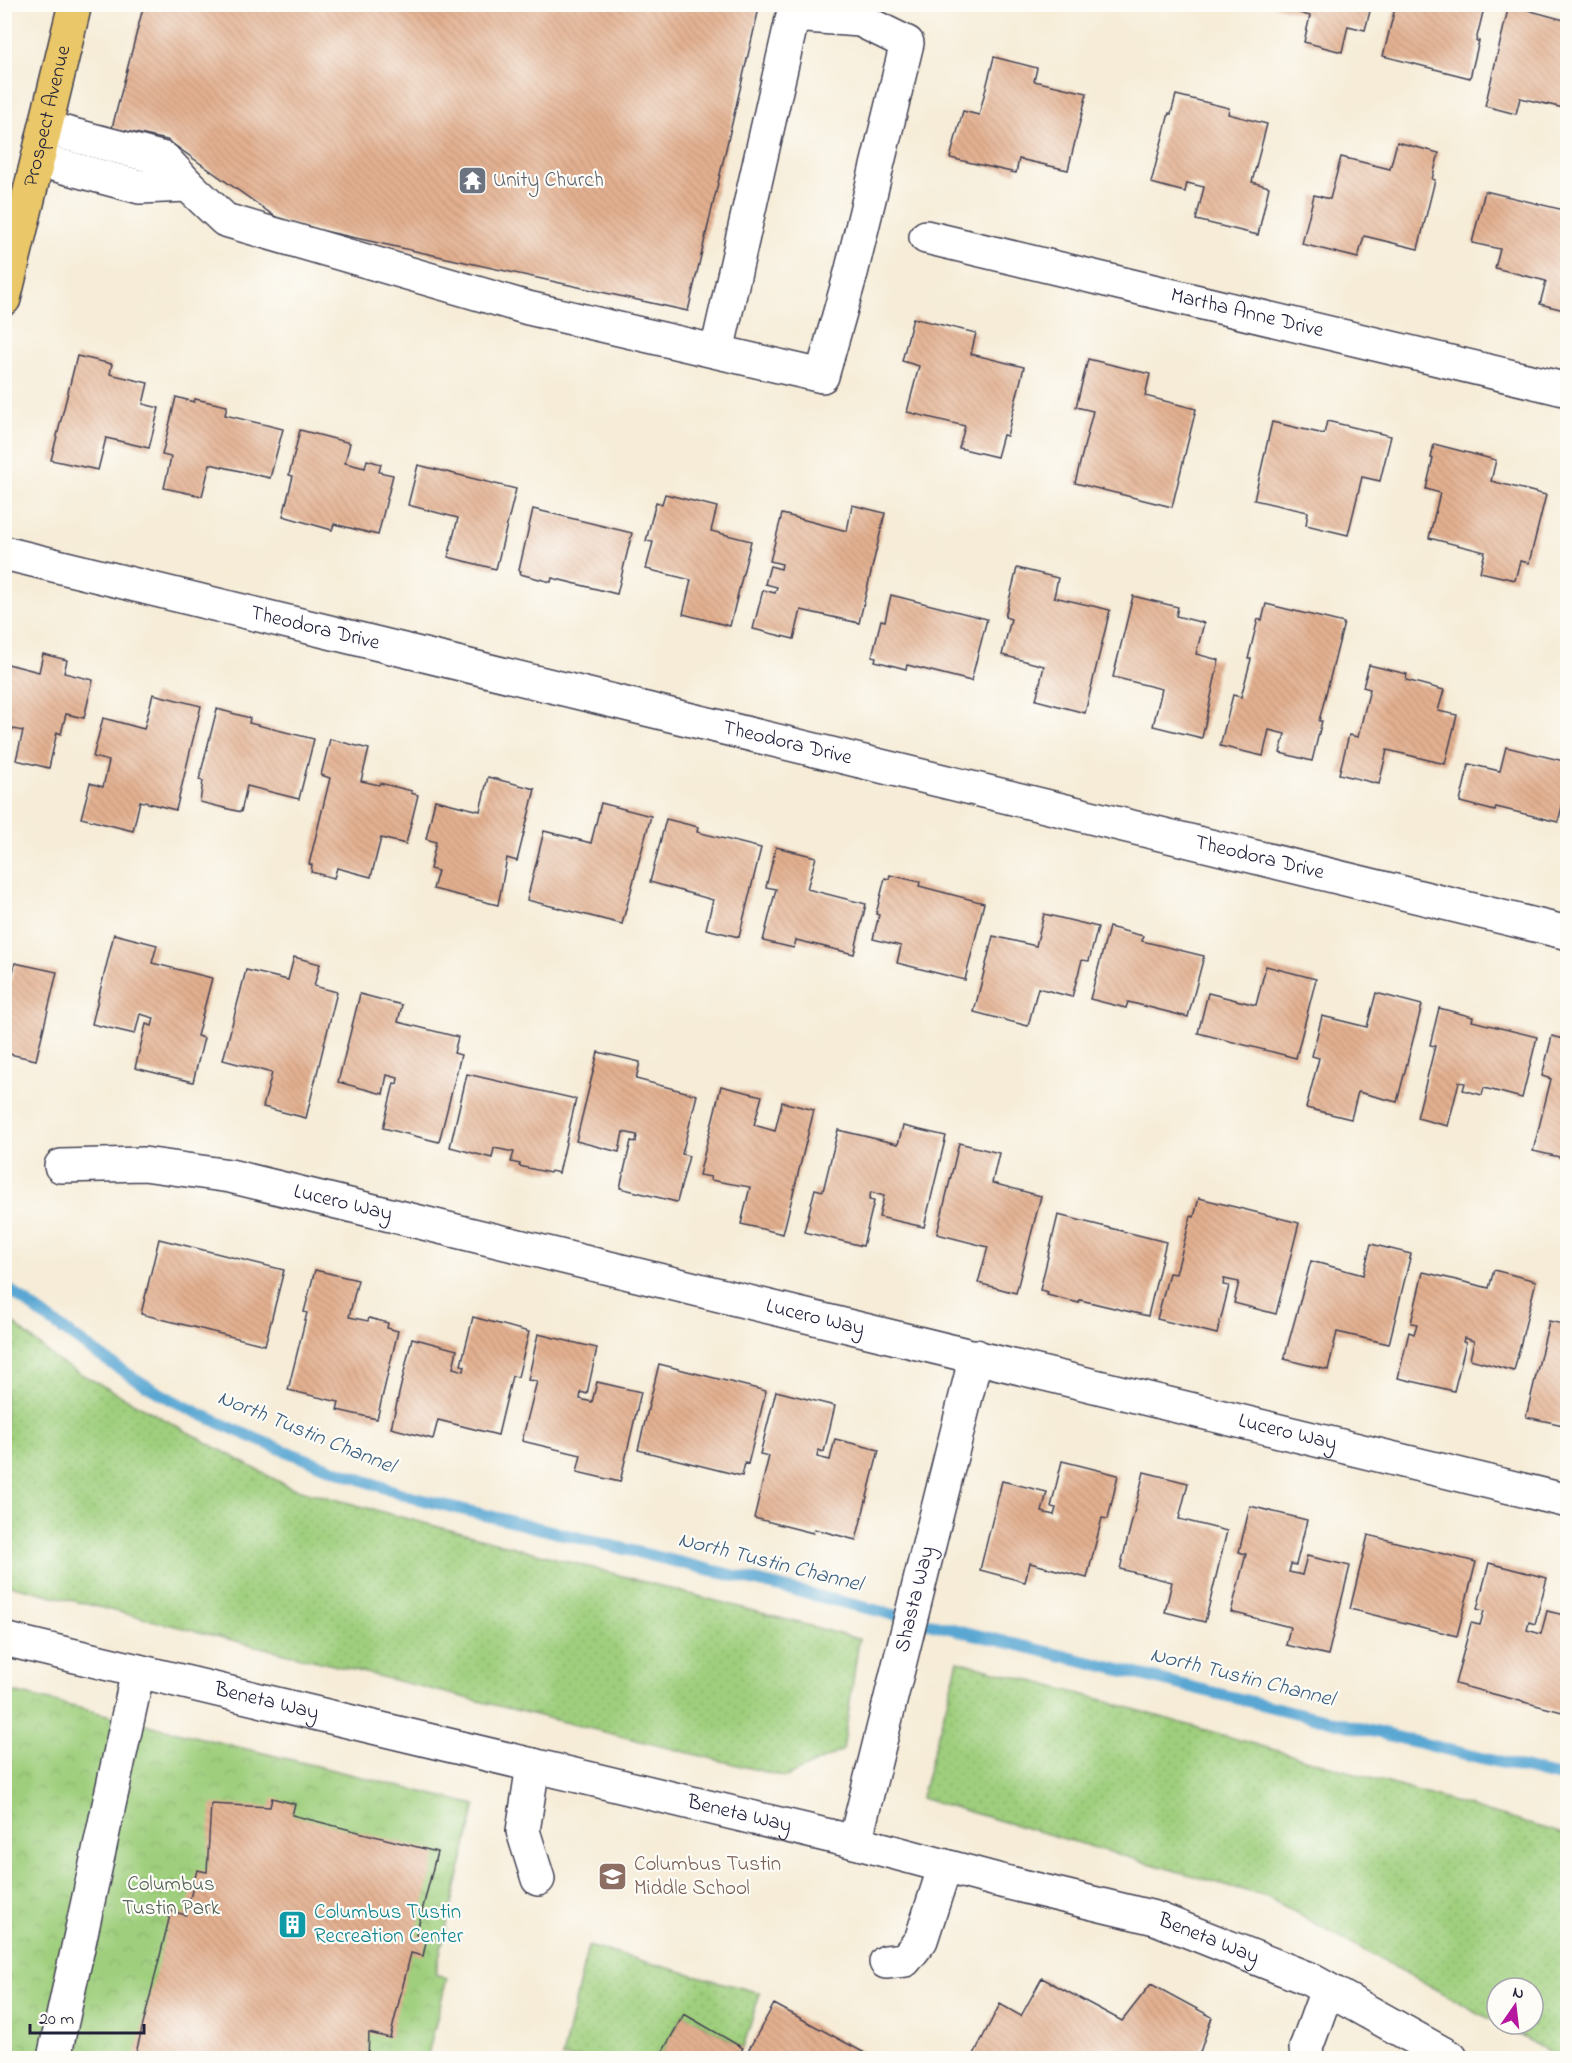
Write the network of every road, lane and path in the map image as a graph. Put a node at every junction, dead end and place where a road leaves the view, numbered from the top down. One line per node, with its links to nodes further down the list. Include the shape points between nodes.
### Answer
1 (75, 4): 2 (main road, Prospect Avenue)
2 (46, 128): 3 (main road, Prospect Avenue); 4 (street, via 164,159)
3 (38, 160): 4 (street, via 140,187); 6 (main road, Prospect Avenue)
4 (188, 185): 7 (street, via 225,220 528,308)
5 (926, 237): 8 (street, Martha Anne Drive)
6 (4, 299)
7 (717, 351): 7 (street, via 822,376 907,43 860,20 793,15)
8 (1568, 390)
9 (4, 553): 10 (street, Theodora Drive)
10 (1568, 933)
11 (61, 1166): 12 (street, Lucero Way, via 144,1164 230,1176)
12 (976, 1356): 13 (street, Lucero Way); 17 (street, Shasta Way)
13 (1568, 1501)
14 (4, 1639): 15 (street, Beneta Way)
15 (138, 1671): 16 (street, Beneta Way); 22 (street)
16 (533, 1765): 17 (street, Beneta Way); 19 (street, via 523,1831)
17 (855, 1842): 18 (street, Beneta Way)
18 (945, 1866): 20 (street, via 921,1940 905,1960); 21 (street, Beneta Way, via 1155,1918 1309,1979)
19 (538, 1879)
20 (886, 1962)
21 (1327, 1990): 23 (street, via 1306,2048); 24 (street, Beneta Way)
22 (54, 2058)
23 (1307, 2058)
24 (1451, 2058)

